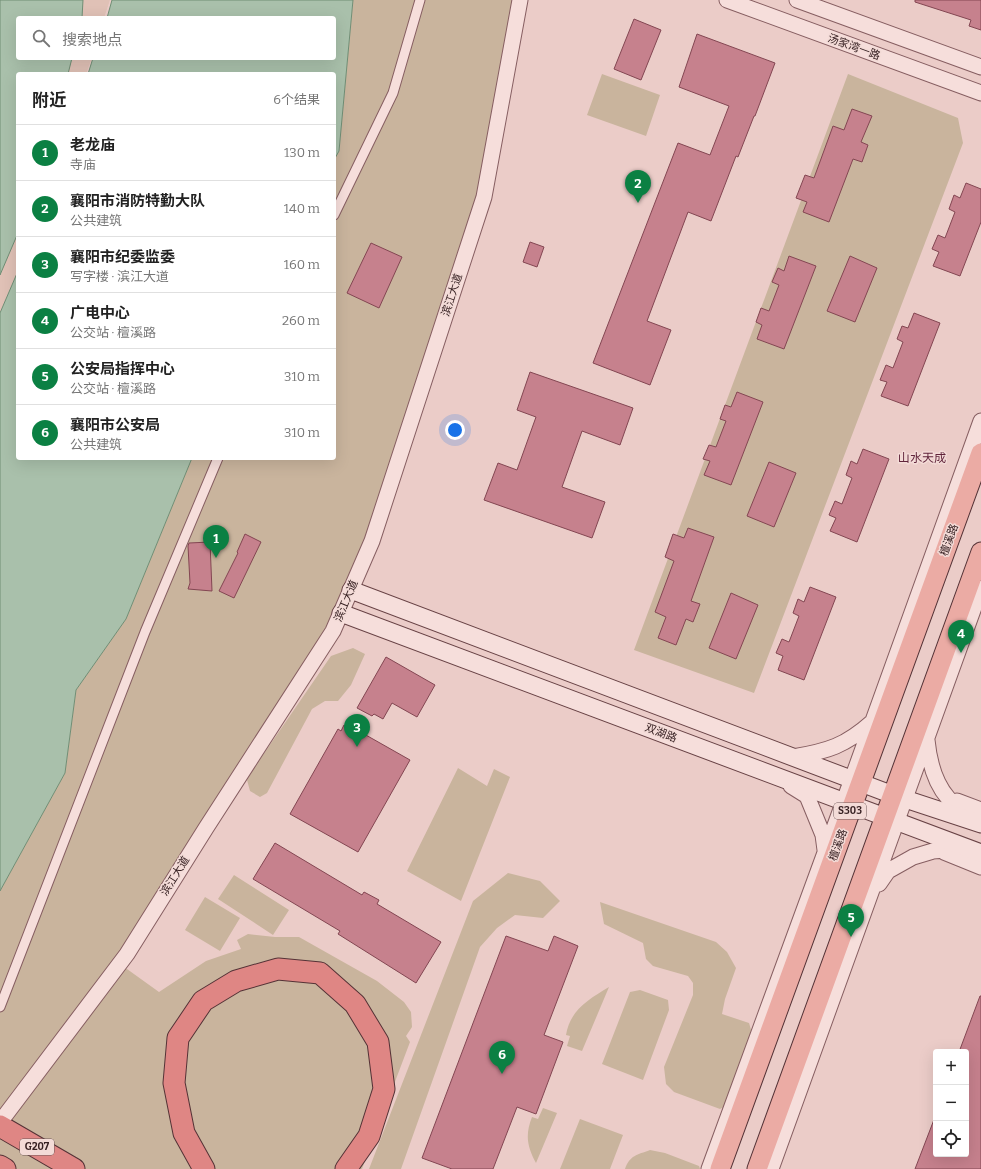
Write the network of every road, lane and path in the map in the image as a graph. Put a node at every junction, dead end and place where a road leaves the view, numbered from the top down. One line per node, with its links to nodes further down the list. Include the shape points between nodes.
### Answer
1 (420, 0): 7 (street, via 393,93)
2 (520, 0): 13 (street, 滨江大道, via 484,197 372,541)
3 (727, 0): 6 (street, 汤家湾一路)
4 (797, 0): 5 (street)
5 (981, 67)
6 (981, 94)
7 (336, 211)
8 (981, 421): 15 (street)
9 (981, 453): 19 (main road, 檀溪路 / S303)
10 (217, 460): 30 (street, via 145,632)
11 (981, 552): 20 (main road)
12 (981, 588): 16 (street)
13 (351, 590): 14 (street, 滨江大道); 17 (main road)
14 (341, 613): 18 (main road, 双湖路); 31 (street, 滨江大道, via 333,630 127,954)
15 (872, 721): 17 (street, via 857,735 841,744 821,752); 19 (street)
16 (927, 738): 20 (street); 23 (street, via 932,768 948,798)
17 (793, 757): 19 (main road)
18 (771, 774): 21 (main road, 双湖路); 26 (street, via 807,796 823,835)
19 (856, 781): 20 (main road); 21 (main road, 檀溪路 / S303)
20 (899, 797): 22 (main road); 23 (main road)
21 (848, 803): 22 (main road, 双湖路); 26 (street); 28 (main road, 檀溪路 / S303)
22 (891, 819): 25 (main road, 双湖路); 29 (street); 39 (main road)
23 (980, 819)
24 (939, 850): 25 (street); 27 (street); 29 (street, via 913,856 888,871)
25 (975, 850)
26 (825, 851): 28 (street); 37 (street)
27 (981, 866)
28 (828, 871): 38 (main road, 檀溪路 / S303)
29 (870, 896): 40 (street)
30 (0, 1007)
31 (0, 1125): 34 (highway, G207)
32 (0, 1166): 33 (highway)
33 (5, 1169)
34 (74, 1169)
35 (204, 1169): 36 (highway, via 184,1133 175,1090 178,1038 203,1000 236,981 278,970 320,973 355,1004 378,1042 384,1089 369,1136)
36 (346, 1169)
37 (709, 1169)
38 (720, 1169)
39 (757, 1169)
40 (771, 1169)

